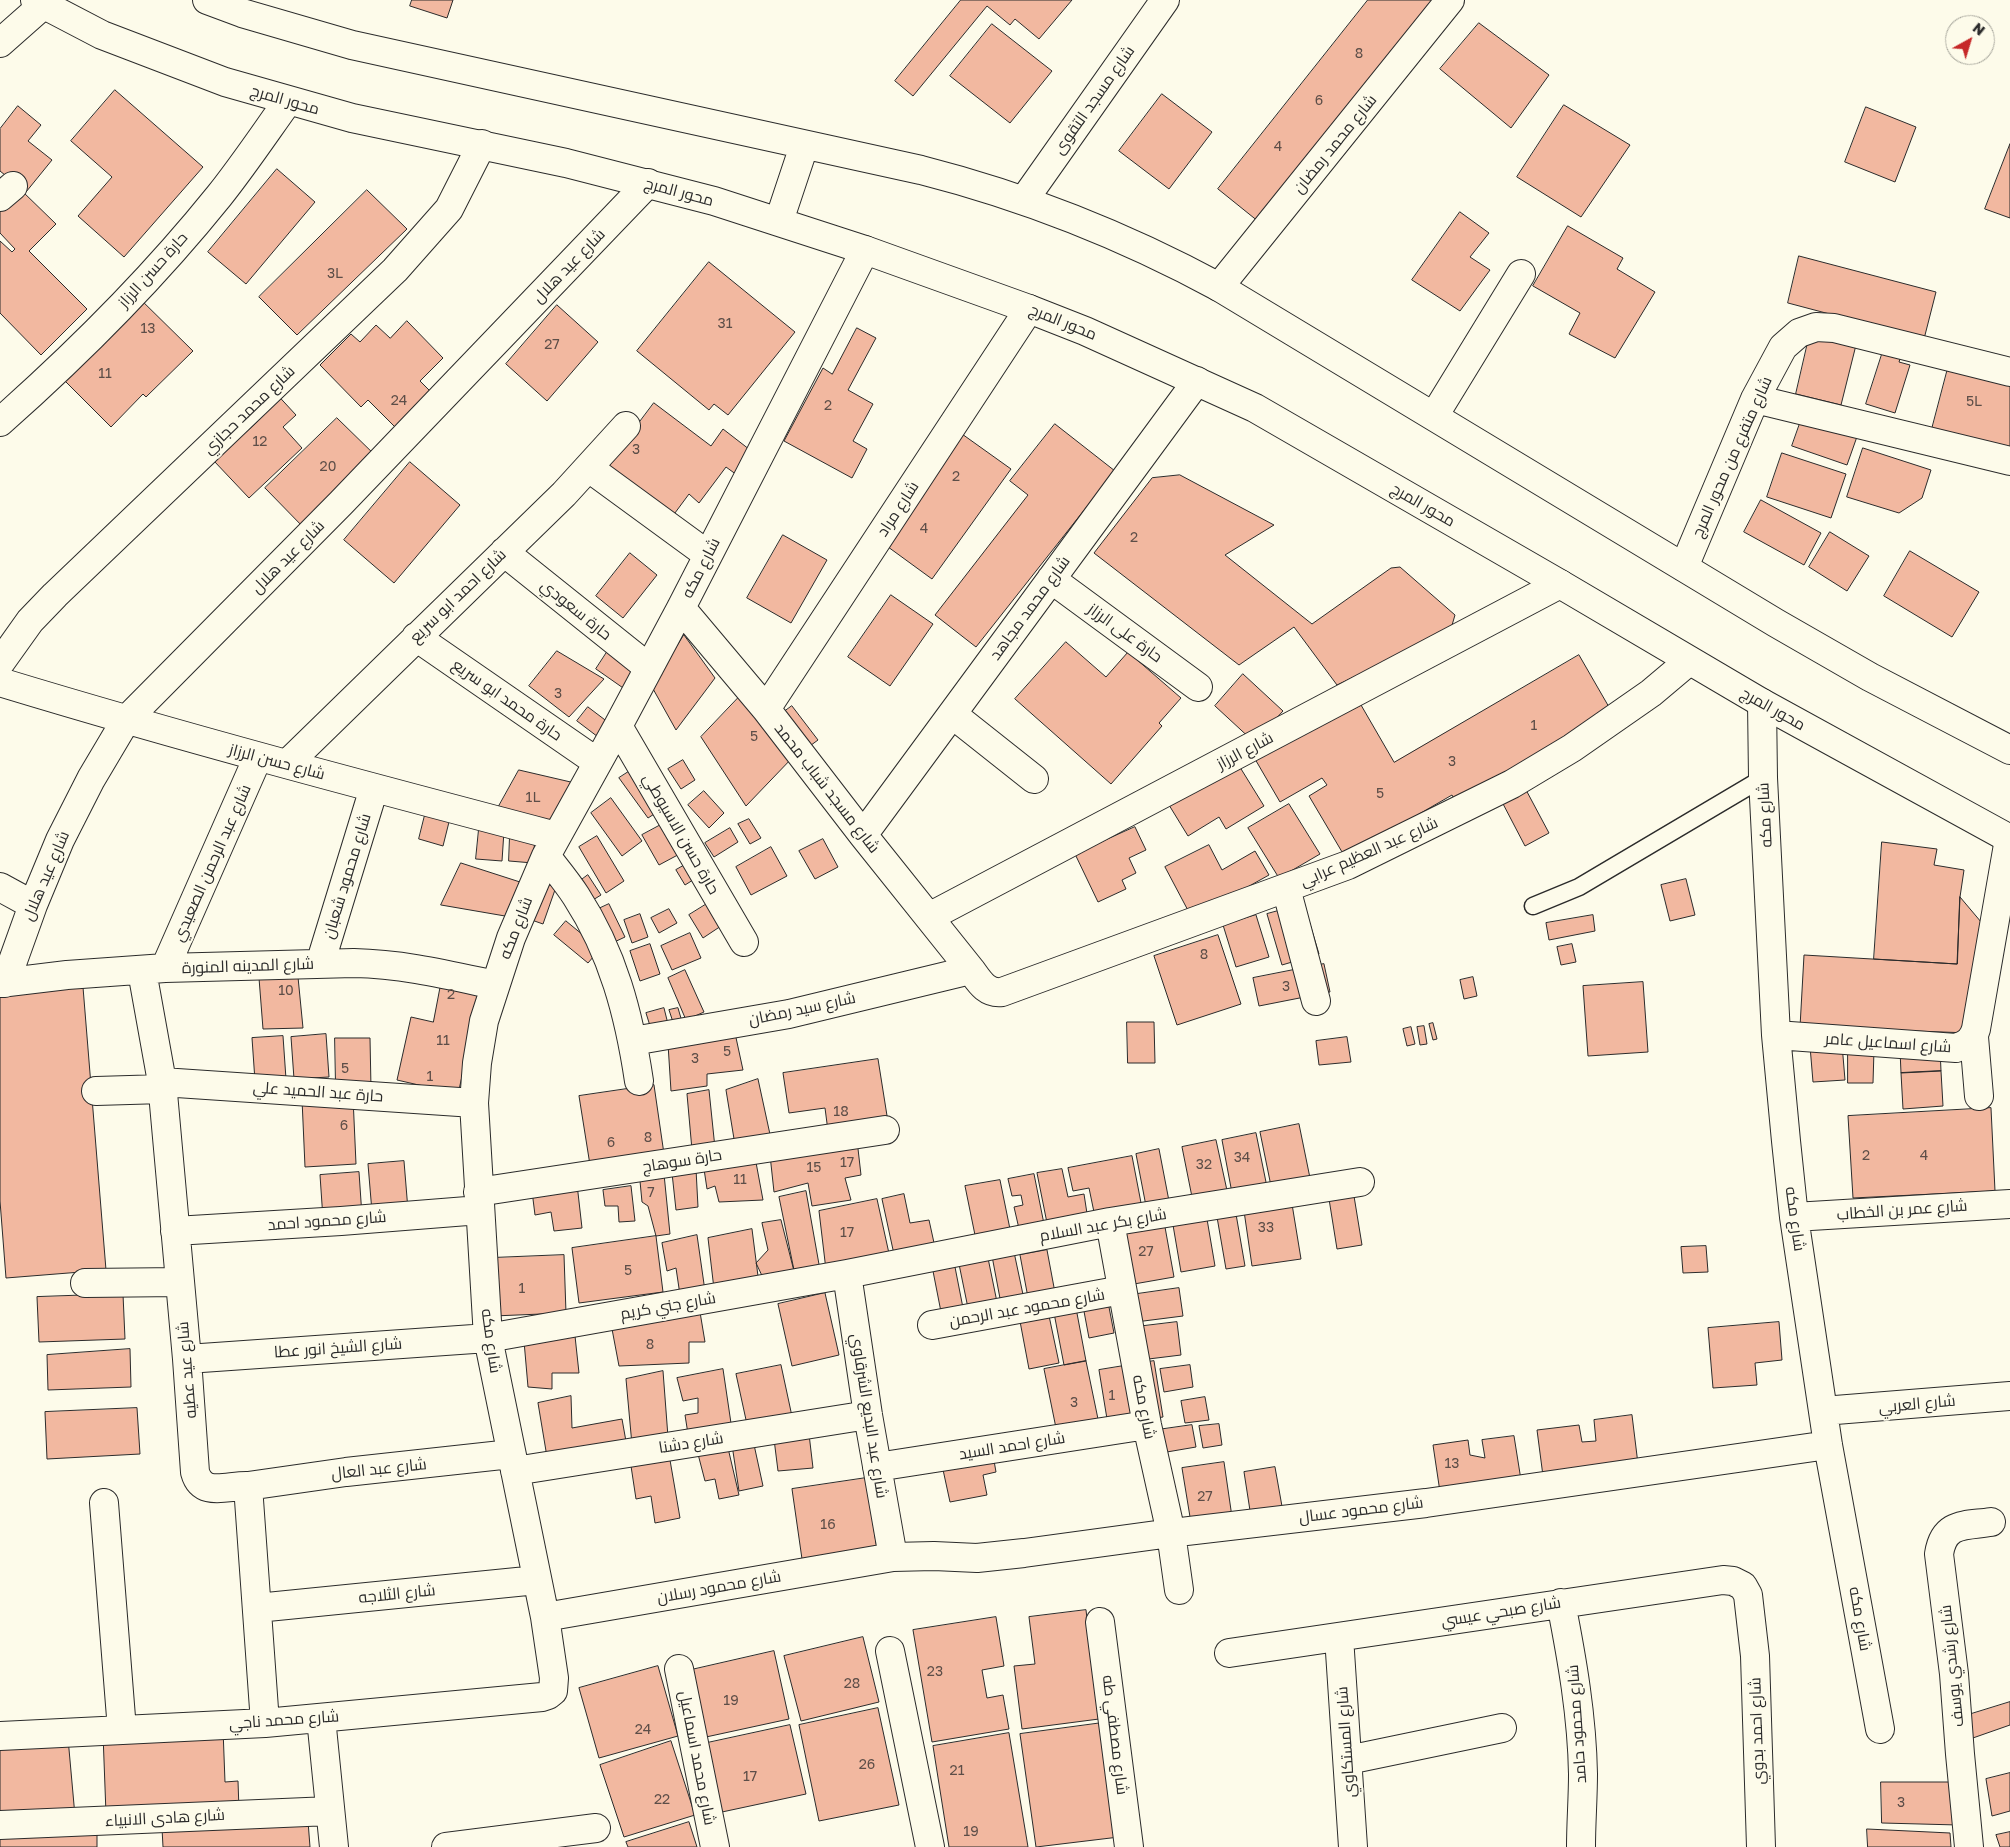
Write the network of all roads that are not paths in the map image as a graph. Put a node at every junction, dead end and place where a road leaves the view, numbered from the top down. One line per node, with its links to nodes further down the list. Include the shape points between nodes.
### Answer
1 (207, 0): 5 (street)
2 (1165, 0): 11 (street, شارع مسجد التقوى)
3 (1450, 0): 15 (street, شارع محمد رمضان)
4 (39, 2): 6 (street); 7 (street, محور المرج, via 102,35 163,60)
5 (248, 7): 9 (street, via 352,45)
6 (0, 43)
7 (288, 102): 8 (street, محور المرج); 21 (street, حارة حسن الرزاز, via 219,196 155,271)
8 (482, 144): 10 (street, محور المرج); 33 (street, شارع محمد حجازي, via 449,209 395,270 55,595 30,621)
9 (804, 146): 11 (street, via 921,170); 12 (street)
10 (648, 183): 12 (street, محور المرج); 40 (street, شارع عيد هلال, via 342,503)
11 (1024, 200): 15 (street, via 1124,239)
12 (779, 221): 13 (street, محور المرج)
13 (865, 250): 16 (street, محور المرج); 26 (street, شارع مكه)
14 (1521, 274): 20 (street)
15 (1219, 287): 20 (street)
16 (1029, 308): 18 (street, محور المرج); 38 (street, شارع مراد)
17 (2010, 372): 19 (street, شارع متفرع من محور المرج, via 1834,328 1816,327 1798,334 1783,347)
18 (1198, 380): 28 (street, شارع محمد مجاهد); 29 (street, محور المرج, via 1255,408)
19 (1755, 399): 23 (street); 27 (street, شارع متفرع من محور المرج)
20 (1434, 416): 27 (street)
21 (0, 422)
22 (626, 426): 24 (street, شارع احمد ابو سريع)
23 (2010, 461)
24 (588, 468): 25 (street, شارع احمد ابو سريع); 26 (street)
25 (504, 552): 31 (street, شارع احمد ابو سريع); 34 (street, حارة سعودي)
26 (708, 554): 30 (street, شارع مكه)
27 (1684, 567): 42 (street, via 1870,676)
28 (1051, 579): 36 (street, حارة على الرزاز); 39 (street, شارع محمد مجاهد)
29 (1560, 584): 32 (street, محور المرج); 56 (street, شارع الرزاز)
30 (681, 608): 34 (street, شارع مكه); 38 (street, شارع مسجد شباب محمد)
31 (416, 637): 44 (street, حارة محمد ابو سريع); 45 (street, شارع احمد ابو سريع)
32 (1689, 661): 37 (street, محور المرج); 53 (street, شارع عبد العظيم عرابي, via 1651,693 1572,748 1512,784 1348,865)
33 (0, 663)
34 (649, 668): 41 (street, شارع مكه)
35 (0, 682): 40 (street, شارع حسن الرزاز)
36 (1198, 687)
37 (1762, 704): 46 (street, شارع مكه); 50 (street, محور المرج)
38 (766, 709): 49 (street, شارع مسجد شباب محمد)
39 (952, 714): 47 (street); 49 (street, شارع محمد مجاهد)
40 (126, 720): 43 (street, شارع حسن الرزاز); 54 (street, شارع عيد هلال, via 60,840)
41 (618, 726): 44 (street, شارع مكه); 57 (street, حارة حسن الاسيوطي)
42 (2010, 750)
43 (258, 757): 45 (street, شارع حسن الرزاز); 59 (street, شارع عبد الرحمن الصعيدي)
44 (597, 762): 51 (street, شارع مكه)
45 (287, 764): 48 (street, شارع حسن الرزاز)
46 (1763, 778): 55 (lane, via 1579,887); 64 (street, شارع مكه)
47 (1034, 779)
48 (374, 788): 51 (street, شارع حسن الرزاز); 58 (street, شارع محمود شعبان)
49 (863, 835): 56 (street, شارع مسجد شباب محمد)
50 (2010, 839): 65 (street, شارع اسماعيل عامر)
51 (551, 846): 62 (street, شارع مكه, via 511,938); 66 (street, via 600,938 619,984)
52 (0, 887): 54 (street)
53 (1286, 888): 60 (street, شارع عبد العظيم عرابي, via 1002,992 989,991); 63 (street)
54 (33, 905): 61 (street, شارع عيد هلال)
55 (1533, 906)
56 (929, 917): 60 (street, شارع مسجد شباب محمد)
57 (744, 942)
58 (320, 964): 59 (street, شارع المدينه المنورة); 62 (street, شارع المدينه المنورة, via 385,963)
59 (154, 970): 61 (street, شارع المدينه المنورة); 68 (street, شارع عيد عطيه)
60 (970, 970): 66 (street, شارع سيد رمضان, via 789,1014)
61 (2, 983)
62 (495, 985): 71 (street, شارع مكه, via 484,1021)
63 (1316, 1002)
64 (1776, 1036): 65 (street, شارع اسماعيل عامر, via 1956,1048 1966,1045); 76 (street, شارع مكه)
65 (1974, 1037): 70 (street)
66 (633, 1041): 67 (street)
67 (638, 1080)
68 (162, 1085): 69 (street, حارة عبد الحميد علي); 71 (street, حارة عبد الحميد علي); 78 (street, شارع عيد عطيه)
69 (96, 1091)
70 (1979, 1096)
71 (474, 1103): 74 (street, شارع مكه)
72 (885, 1130): 74 (street, حارة سوهاج)
73 (1360, 1182): 77 (street, شارع بكر عبد السلام)
74 (479, 1201): 78 (street, شارع محمود احمد, via 341,1221); 84 (street, شارع مكه)
75 (2010, 1204): 76 (street, شارع عمر بن الخطاب)
76 (1794, 1217): 87 (street, شارع مكه)
77 (1110, 1222): 79 (street, شارع بكر عبد السلام); 82 (street, شارع مكه)
78 (175, 1231): 80 (street, شارع عيد عطيه)
79 (848, 1274): 84 (street, شارع جني كريم); 88 (street, شارع عبد البديع الشرقاوي)
80 (180, 1282): 81 (street); 85 (street, شارع عيد عطيه)
81 (85, 1283)
82 (1122, 1290): 83 (street, شارع محمود عبد الرحمن); 89 (street, شارع مكه)
83 (932, 1325)
84 (488, 1338): 85 (street, شارع الشيخ انور عطا); 91 (street, شارع مكه)
85 (187, 1359): 93 (street, شارع عيد عطيه, via 197,1480 212,1488)
86 (2010, 1396): 87 (street, شارع العربي)
87 (1823, 1411): 90 (street, شارع مكه)
88 (868, 1415): 91 (street, شارع دشنا); 92 (street, شارع عبد البديع الشرقاوي)
89 (1147, 1425): 92 (street, شارع احمد السيد); 96 (street, شارع مكه)
90 (1828, 1445): 96 (street, شارع محمود عسال, via 1426,1503); 113 (street, شارع مكه)
91 (513, 1463): 93 (street, شارع عبد العال, via 346,1472); 98 (street, شارع مكه)
92 (877, 1467): 97 (street, شارع عبد البديع الشرقاوي)
93 (248, 1486): 101 (street)
94 (104, 1504): 114 (street)
95 (1991, 1522): 128 (street, شارع رشدي يوسف, via 1950,1530 1941,1540 1939,1554 1954,1674)
96 (1171, 1533): 97 (street, شارع محمود عسال, via 1024,1554 977,1558); 99 (street, شارع مكه)
97 (893, 1557): 103 (street, شارع محمود رسلان)
98 (537, 1580): 101 (street, شارع الثلاجه); 103 (street, شارع مكه)
99 (1179, 1590)
100 (1561, 1603): 102 (street, شارع صبحي عيسي, via 1723,1580 1743,1586 1748,1595); 105 (street, شارع صبحي عيسي); 126 (street, شارع محمود حامد, via 1579,1716 1583,1773)
101 (257, 1608): 111 (street)
102 (1750, 1615): 127 (street, شارع احمد بدوي, via 1755,1656)
103 (545, 1618): 109 (street, شارع مكه)
104 (1100, 1622): 124 (street, شارع مصطفي طه)
105 (1339, 1636): 107 (street, شارع صبحي عيسي); 116 (street, شارع المستكاوي)
106 (890, 1651): 123 (street)
107 (1229, 1652)
108 (679, 1669): 122 (street, شارع محمد اسماعيل)
109 (554, 1678): 110 (street, شارع محمد ناجي, via 553,1691 548,1696)
110 (321, 1718): 111 (street, شارع محمد ناجي); 117 (street)
111 (265, 1723): 114 (street, شارع محمد ناجي)
112 (1502, 1728): 116 (street)
113 (1880, 1729)
114 (122, 1730): 115 (street, شارع محمد ناجي)
115 (0, 1736)
116 (1348, 1760): 125 (street, شارع المستكاوي)
117 (330, 1811): 118 (street, شارع هادى الانبياء); 120 (street)
118 (0, 1825)
119 (596, 1828): 121 (street)
120 (334, 1847)
121 (446, 1847)
122 (715, 1847)
123 (930, 1847)
124 (1129, 1847)
125 (1353, 1847)
126 (1581, 1847)
127 (1761, 1847)
128 (1969, 1847)

